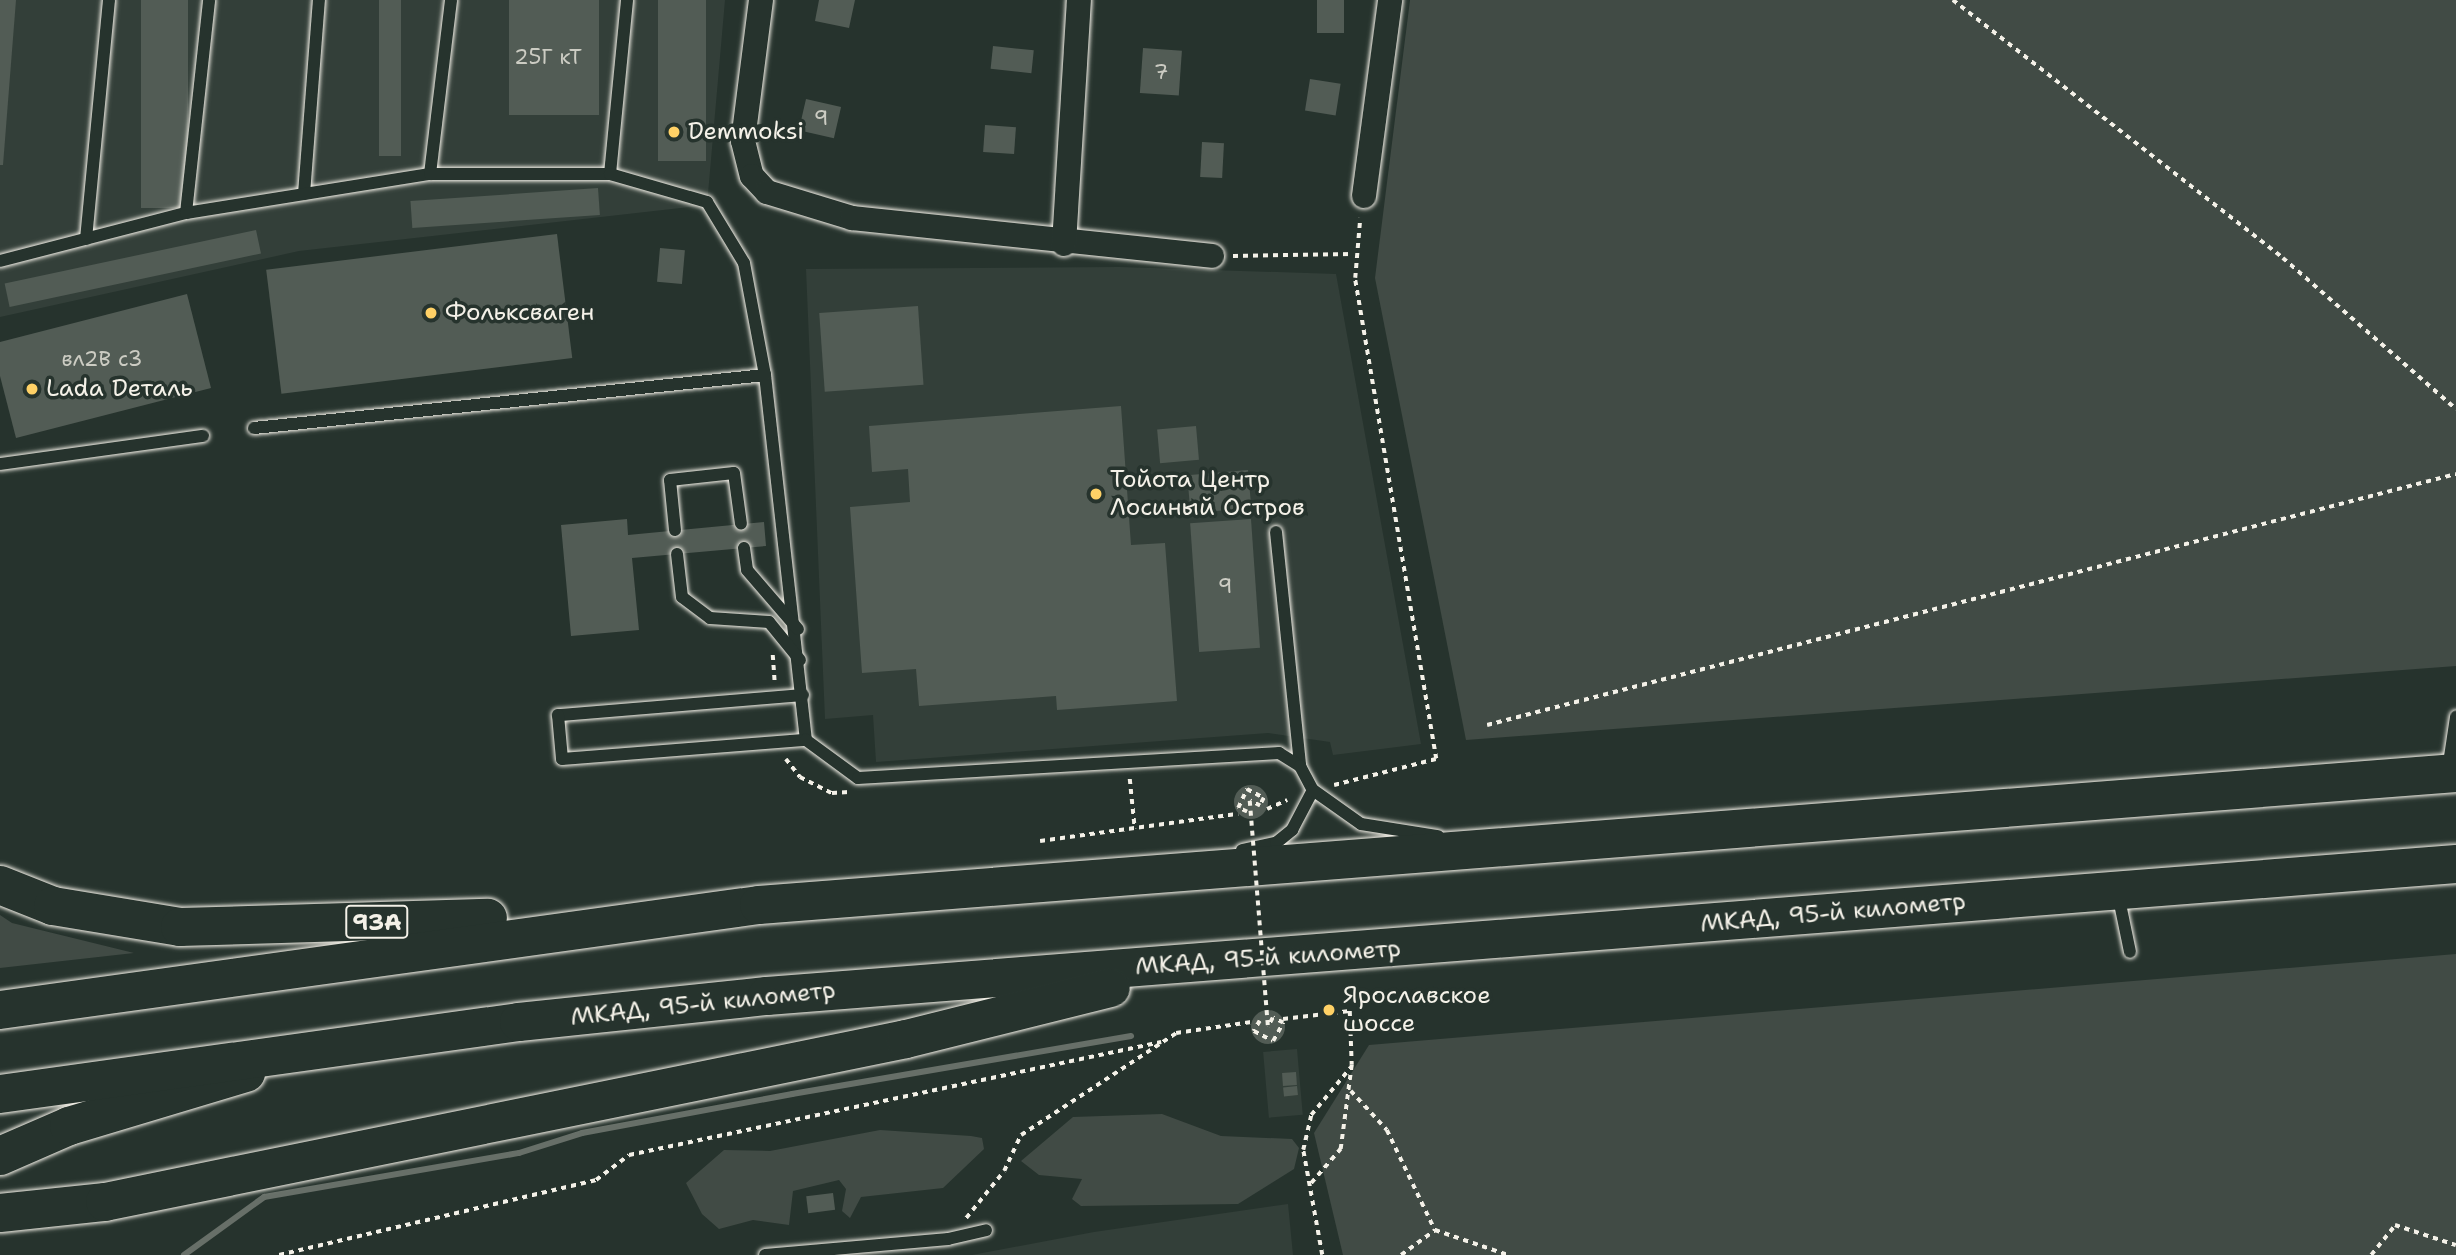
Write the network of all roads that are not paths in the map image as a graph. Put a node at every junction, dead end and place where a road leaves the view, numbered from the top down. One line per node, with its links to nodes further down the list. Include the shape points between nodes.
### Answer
1 (110, 0): 14 (lane)
2 (209, 0): 13 (lane)
3 (319, 0): 11 (lane)
4 (451, 0): 9 (lane)
5 (627, 0): 10 (lane)
6 (761, 0): 15 (street, via 743,141 752,176 788,202 852,218)
7 (1079, 0): 15 (street)
8 (1390, 0): 12 (street)
9 (430, 174): 10 (lane); 11 (lane)
10 (610, 174): 18 (lane, via 707,202 715,211 744,262)
11 (304, 194): 13 (lane)
12 (1364, 196)
13 (186, 213): 14 (lane)
14 (86, 239): 17 (lane)
15 (1064, 244): 16 (street)
16 (1212, 256)
17 (0, 261)
18 (765, 375): 19 (lane); 27 (lane)
19 (254, 428)
20 (203, 436): 21 (lane)
21 (0, 464)
22 (741, 524): 23 (lane, via 734,473 670,480)
23 (675, 530)
24 (1276, 532): 32 (lane)
25 (744, 548): 27 (lane, via 747,570)
26 (677, 554): 28 (lane, via 681,597 710,618 769,622)
27 (799, 629): 28 (lane)
28 (801, 660): 29 (lane)
29 (803, 695): 31 (lane); 31 (lane, via 558,715 562,759)
30 (2456, 717): 33 (lane)
31 (806, 740): 32 (lane, via 858,778 1279,753)
32 (1300, 766): 34 (lane)
33 (2452, 774): 35 (main road)
34 (1312, 790): 35 (lane, via 1361,824); 37 (lane, via 1292,830 1276,843)
35 (1554, 845): 37 (main road)
36 (2456, 864): 39 (main road, МКАД, 95-й километр)
37 (1109, 879): 40 (main road)
38 (0, 885): 40 (main road, 93A, via 53,906 180,927)
39 (2117, 891): 41 (lane); 42 (main road, МКАД, 95-й километр)
40 (759, 905): 43 (main road)
41 (2130, 952)
42 (1218, 962): 44 (main road, МКАД, 95-й километр, via 767,996); 47 (main road, via 906,1039 105,1202)
43 (0, 1010)
44 (345, 1047): 45 (main road, МКАД, 95-й километр); 46 (main road, via 169,1093)
45 (0, 1094)
46 (0, 1156)
47 (0, 1213)
48 (986, 1230): 49 (lane, via 948,1239)
49 (765, 1255)

